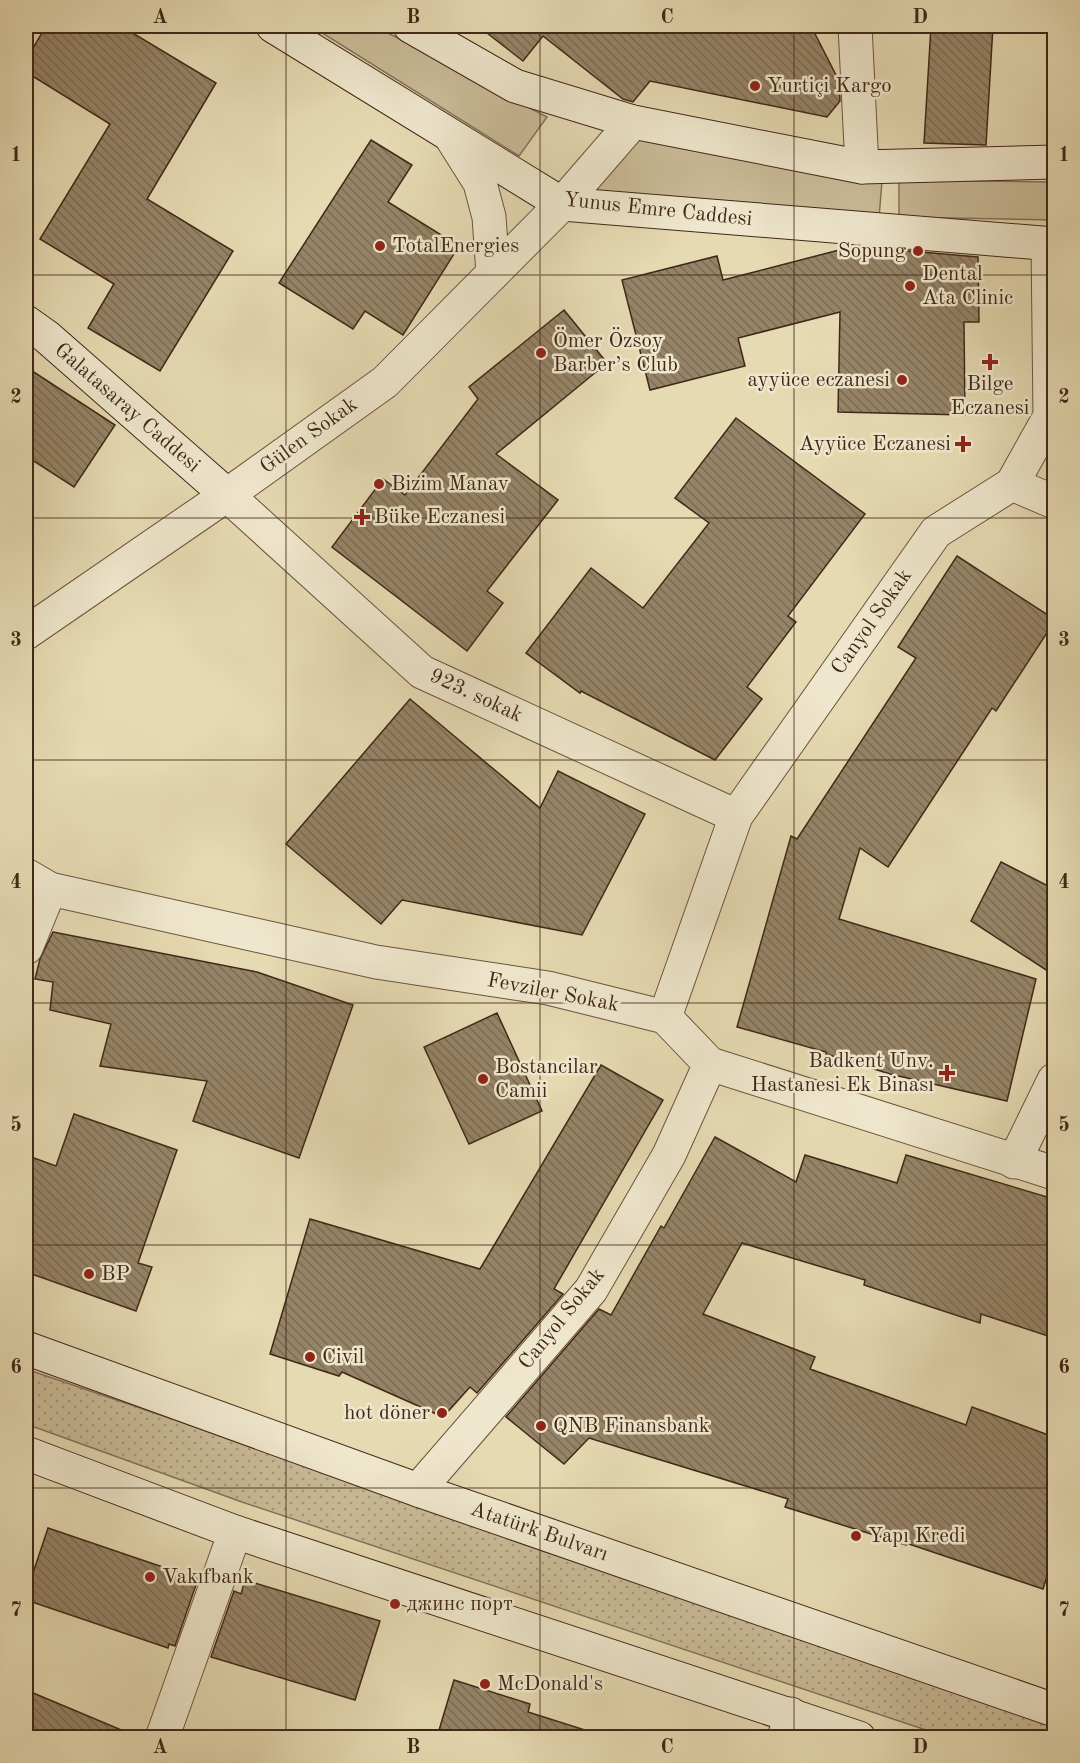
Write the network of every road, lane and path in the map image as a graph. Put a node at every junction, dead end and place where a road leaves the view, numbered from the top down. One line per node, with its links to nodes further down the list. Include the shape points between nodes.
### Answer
1 (273, 26): 5 (street, Yunus Emre Caddesi)
2 (410, 26): 4 (street, via 515,86)
3 (855, 26): 7 (street)
4 (633, 122): 7 (street); 8 (street, Gülen Sokak)
5 (451, 137): 8 (street, Yunus Emre Caddesi); 10 (street, via 480,183 489,217)
6 (1054, 162): 7 (street)
7 (862, 167)
8 (562, 204): 9 (street, Yunus Emre Caddesi); 10 (street, Gülen Sokak)
9 (1051, 244): 12 (street, Canyol Sokak, via 1050,416)
10 (493, 273): 13 (street, Gülen Sokak, via 385,381)
11 (26, 322): 13 (street, Galatasaray Caddesi)
12 (1012, 484): 14 (street); 16 (street, Canyol Sokak, via 936,532)
13 (227, 495): 15 (street, Gülen Sokak); 16 (street, 923. sokak, via 422,672)
14 (1054, 502)
15 (26, 633)
16 (736, 816): 19 (street, Canyol Sokak)
17 (38, 882): 18 (street); 19 (street, Fevziler Sokak, via 376,962 548,988)
18 (26, 948)
19 (665, 1017): 20 (street)
20 (710, 1064): 22 (street); 26 (street, Canyol Sokak, via 669,1155 591,1290)
21 (1054, 1080): 22 (street)
22 (1014, 1162): 23 (street)
23 (1054, 1173)
24 (26, 1348): 26 (street, Atatürk Bulvarı)
25 (26, 1453): 27 (street)
26 (418, 1490): 28 (street, Atatürk Bulvarı)
27 (235, 1532): 29 (street); 30 (street)
28 (1054, 1710)
29 (788, 1726): 31 (street)
30 (162, 1737)
31 (859, 1737)

